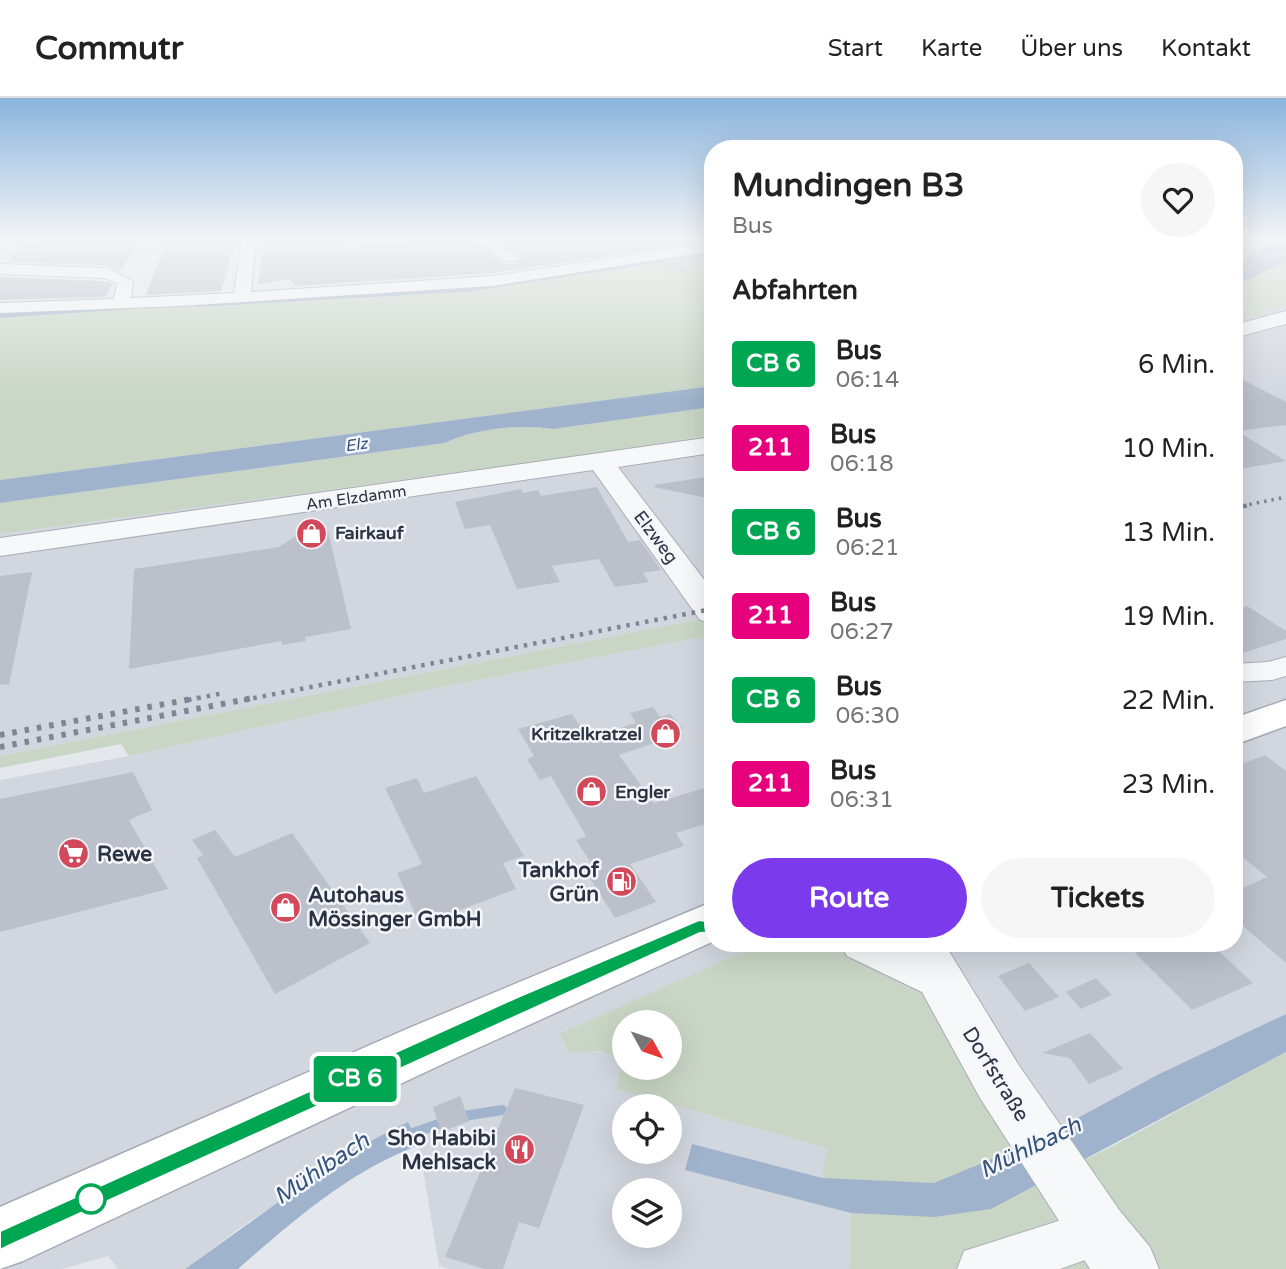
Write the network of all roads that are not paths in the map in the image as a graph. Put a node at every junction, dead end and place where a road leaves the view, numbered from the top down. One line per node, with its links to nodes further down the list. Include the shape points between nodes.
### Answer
1 (123, 294): 5 (street)
2 (242, 294): 4 (street)
3 (295, 294): 4 (street)
4 (242, 297): 5 (street)
5 (120, 304): 6 (street)
6 (0, 308)
7 (1286, 317): 8 (street)
8 (1243, 329)
9 (704, 446): 10 (street, Am Elzdamm)
10 (600, 461): 11 (street, Am Elzdamm); 12 (street, Elzweg)
11 (0, 547)
12 (704, 602)
13 (1286, 666): 14 (street)
14 (1243, 673)
15 (1286, 712): 16 (main road)
16 (1243, 729)
17 (704, 927): 20 (main road, via 428,1045)
18 (898, 952): 19 (street)
19 (928, 960): 21 (street, Dorfstraße, via 999,1082)
20 (0, 1239)
21 (1113, 1251): 22 (street)
22 (982, 1269)

